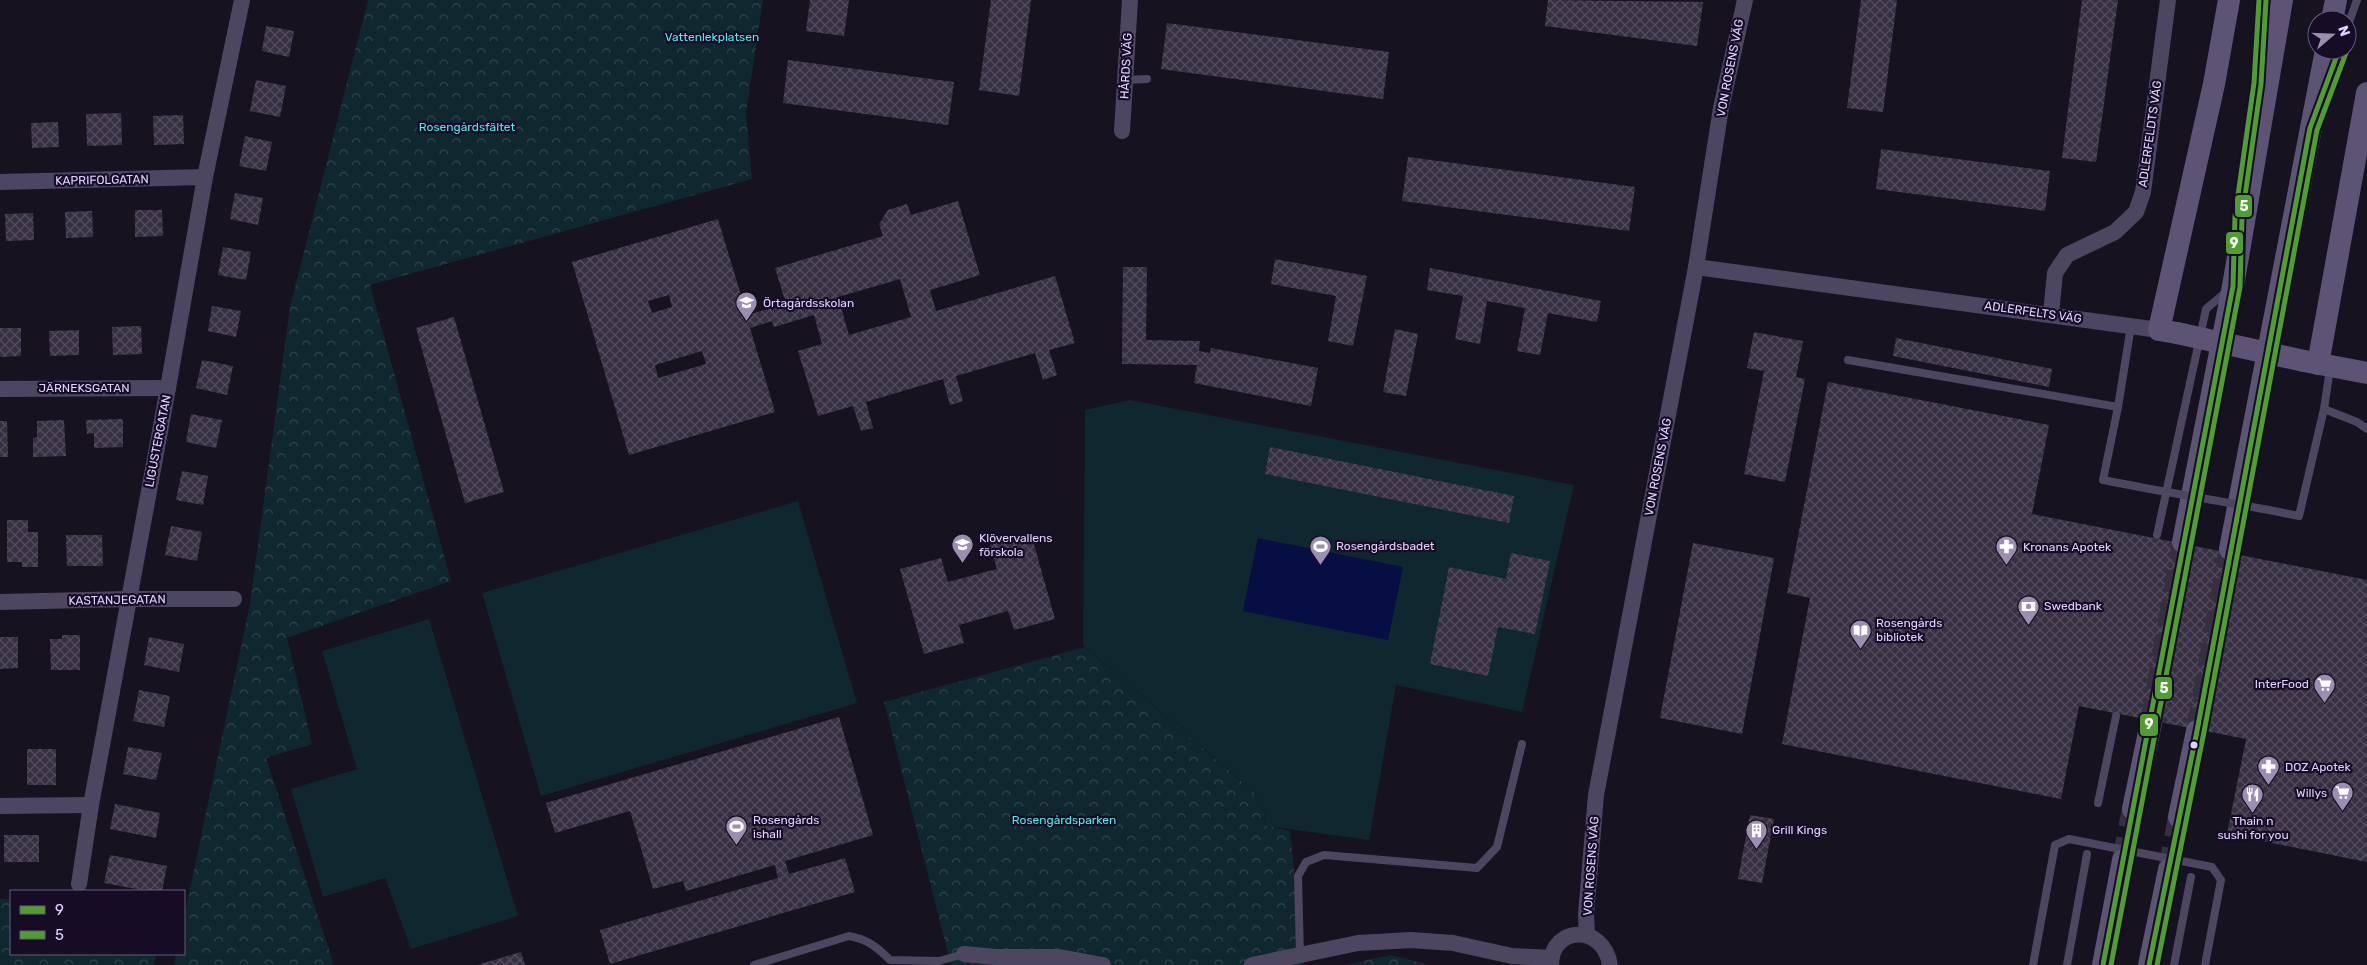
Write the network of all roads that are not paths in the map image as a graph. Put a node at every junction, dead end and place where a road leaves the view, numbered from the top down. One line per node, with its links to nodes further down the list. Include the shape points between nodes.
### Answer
1 (242, 0): 15 (street, LIGUSTERGATAN)
2 (1130, 0): 10 (street, HÅRDS VÄG)
3 (1745, 0): 17 (street, VON ROSENS VÄG, via 1721,108)
4 (2168, 0): 19 (street, ADLERFELDTS VÄG, via 2143,192 2136,212 2115,232 2067,255 2055,273)
5 (2229, 0): 21 (main road)
6 (2259, 0): 18 (lane, via 2254,83 2235,216)
7 (2282, 0): 18 (main road)
8 (2324, 60): 13 (main road)
9 (2335, 60): 13 (lane)
10 (1125, 80): 11 (lane); 14 (street, HÅRDS VÄG)
11 (1147, 80)
12 (2367, 93): 23 (main road)
13 (2310, 128): 32 (main road)
14 (1122, 131)
15 (205, 178): 16 (street, KAPRIFOLGATAN); 25 (street, LIGUSTERGATAN)
16 (0, 182)
17 (1696, 267): 19 (street, ADLERFELTS VÄG); 50 (street, VON ROSENS VÄG, via 1596,795)
18 (2233, 286): 30 (lane, via 2206,309); 31 (main road)
19 (2051, 314): 20 (street, ADLERFELTS VÄG)
20 (2131, 326): 21 (street, ADLERFELTS VÄG); 27 (lane)
21 (2168, 332): 23 (main road, ADLERFELTS VÄG, bridge)
22 (1848, 360): 27 (lane)
23 (2317, 364): 24 (main road, ADLERFELTS VÄG); 28 (lane)
24 (2367, 373)
25 (168, 388): 26 (street, JÄRNEKSGATAN); 33 (street, LIGUSTERGATAN)
26 (0, 389)
27 (2118, 407): 28 (lane, bridge, via 2103,480 2299,516)
28 (2324, 409): 29 (lane, via 2357,422)
29 (2367, 430)
30 (2157, 536)
31 (2183, 542)
32 (2230, 549)
33 (129, 599): 34 (street, KASTANJEGATAN); 35 (street, KASTANJEGATAN); 41 (street, LIGUSTERGATAN)
34 (234, 599)
35 (0, 602)
36 (2116, 716): 40 (lane)
37 (2150, 723): 43 (main road)
38 (2197, 731): 44 (main road)
39 (1522, 744): 52 (lane, via 1497,847 1477,868 1324,855 1306,862 1298,876)
40 (2098, 803)
41 (90, 805): 42 (street); 49 (street, LIGUSTERGATAN)
42 (0, 806)
43 (2133, 809)
44 (2179, 818)
45 (2087, 854): 60 (lane)
46 (2123, 860): 61 (main road)
47 (2169, 870): 62 (main road)
48 (2192, 877): 63 (lane)
49 (79, 884)
50 (1587, 935): 53 (street, via 1568,936 1554,949); 58 (street, via 1604,946)
51 (964, 954): 54 (lane, via 939,961); 56 (street, via 1059,957)
52 (1300, 955): 53 (street, via 1358,943 1411,940 1454,943); 57 (street)
53 (1551, 961)
54 (890, 962): 55 (lane, via 877,947 862,938 849,936)
55 (754, 965)
56 (1103, 965)
57 (1252, 965)
58 (1610, 965)
59 (2033, 965): 64 (lane, via 2055,845 2069,839 2212,867 2221,880)
60 (2066, 965)
61 (2103, 965)
62 (2149, 965)
63 (2174, 965)
64 (2205, 965)

